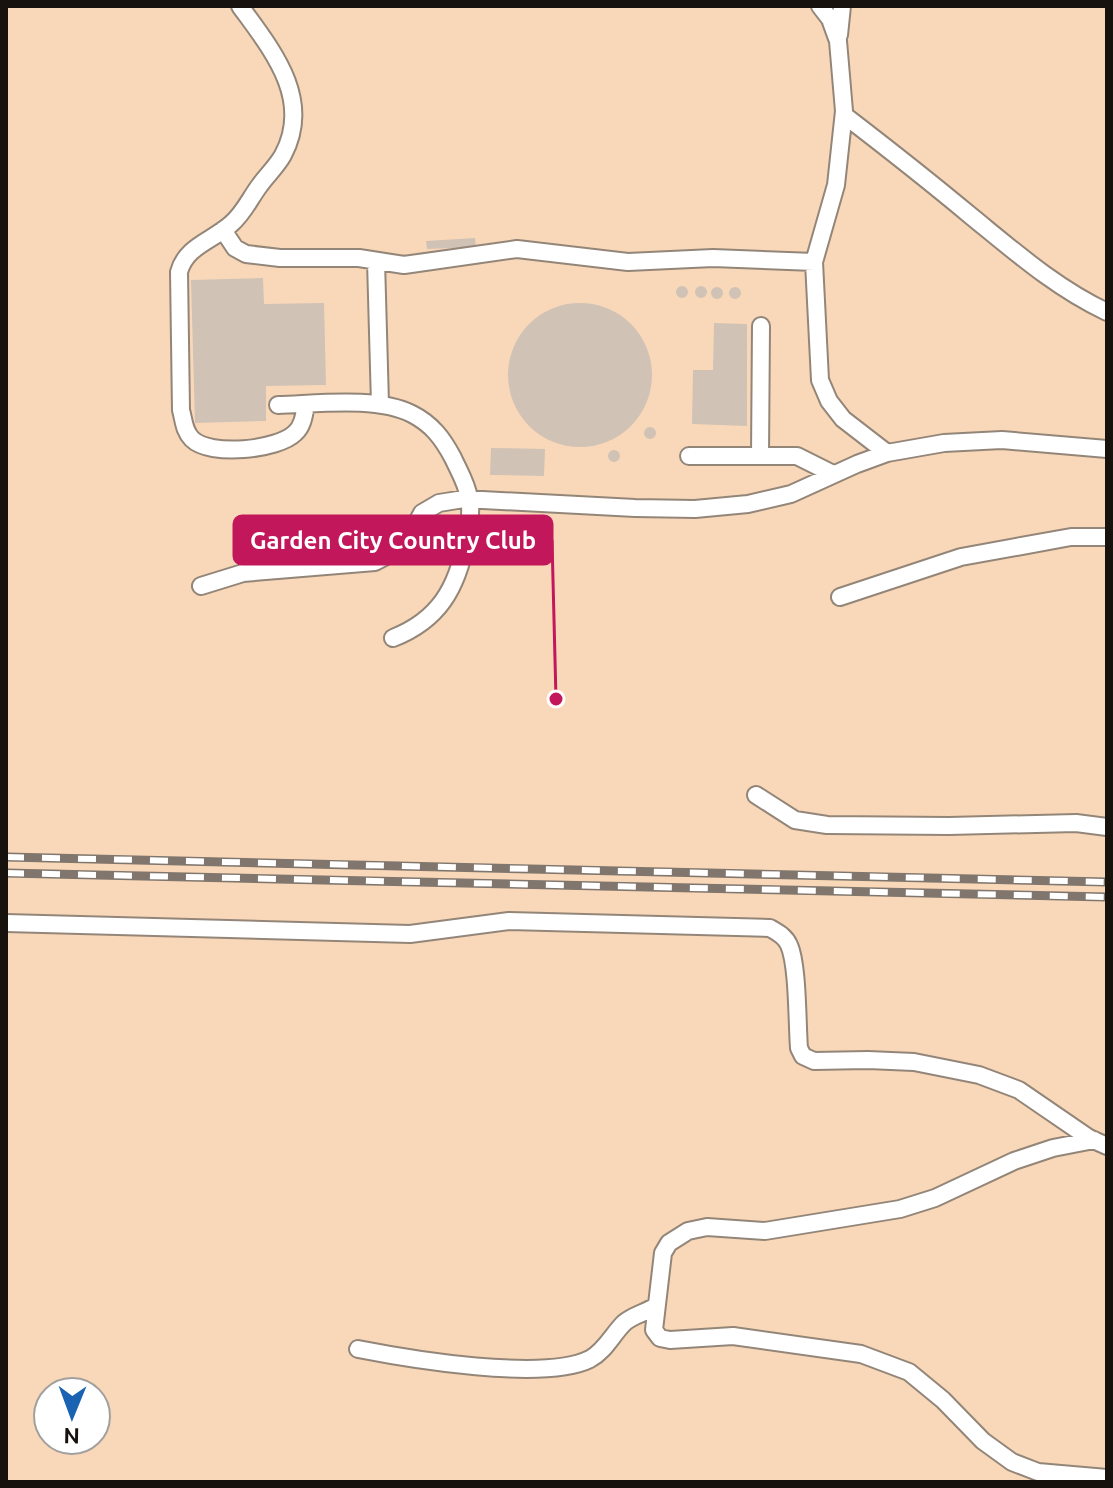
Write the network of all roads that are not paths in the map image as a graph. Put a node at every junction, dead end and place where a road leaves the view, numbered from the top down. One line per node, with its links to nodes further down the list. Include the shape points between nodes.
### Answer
1 (240, 6): 6 (lane, via 277,57 295,109 282,157 243,213)
2 (820, 6): 4 (lane)
3 (842, 6): 4 (lane)
4 (838, 41): 5 (lane)
5 (844, 115): 8 (lane, via 836,185); 9 (lane, via 1033,267)
6 (223, 230): 7 (lane, via 246,254); 11 (lane, via 182,259 179,272 185,430 207,448 261,446 295,434)
7 (376, 261): 8 (lane, via 404,265 517,249 628,262); 12 (lane)
8 (814, 262): 15 (lane, via 820,380 843,419)
9 (1107, 312)
10 (761, 326): 17 (lane)
11 (306, 404): 12 (lane); 13 (lane)
12 (380, 404): 19 (lane, via 426,422 444,440)
13 (278, 405)
14 (1107, 449): 15 (lane, via 1002,440)
15 (887, 453): 18 (lane)
16 (689, 456): 17 (lane)
17 (760, 456): 18 (lane, via 797,456)
18 (833, 474): 19 (lane, via 791,494 695,509)
19 (470, 499): 21 (lane, via 439,503 422,513 406,543 375,562 243,573); 23 (lane, via 460,571 448,593 421,624)
20 (1107, 537): 22 (lane, via 1049,540 961,557)
21 (201, 586)
22 (840, 597)
23 (393, 638)
24 (756, 795): 25 (lane, via 795,820 827,825)
25 (1107, 827)
26 (6, 923): 27 (lane, via 410,934 509,921 770,928 790,947 803,1056 814,1061 914,1062 979,1075 1019,1090)
27 (1101, 1143): 28 (lane, via 1053,1148 900,1209 765,1231 688,1231 663,1253)
28 (656, 1306): 29 (lane, via 623,1324 590,1359 566,1366 468,1366); 30 (lane, via 654,1330 660,1338 733,1336 861,1354 909,1372 1012,1462 1038,1472)
29 (358, 1349)
30 (1107, 1478)

